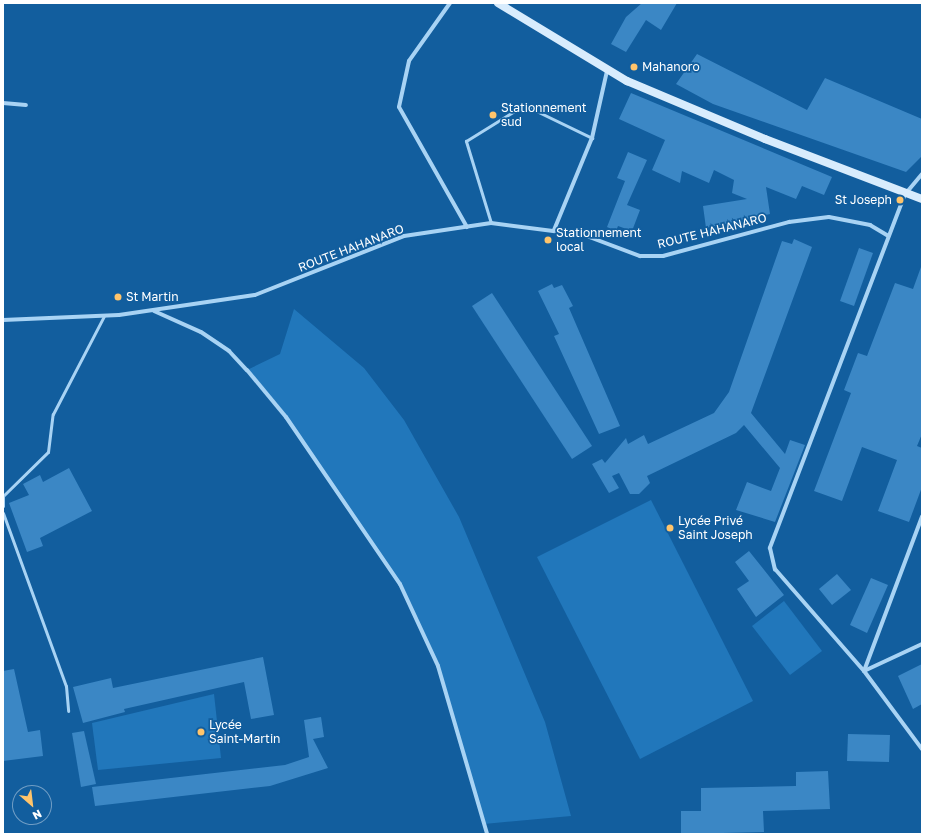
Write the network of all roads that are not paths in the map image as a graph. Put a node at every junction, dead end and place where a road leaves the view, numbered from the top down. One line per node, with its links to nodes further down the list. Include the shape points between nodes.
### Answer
1 (450, 3): 11 (street, via 409,61 399,107)
2 (498, 3): 3 (main road)
3 (607, 70): 6 (street); 8 (main road, via 765,139)
4 (3, 103): 5 (street)
5 (26, 105)
6 (592, 138): 10 (lane, via 524,105 466,141); 12 (street)
7 (922, 174): 8 (street)
8 (905, 194): 9 (main road); 13 (street)
9 (922, 199)
10 (491, 224): 11 (street, ROUTE HAHANARO); 12 (street, ROUTE HAHANARO)
11 (467, 227): 14 (street, ROUTE HAHANARO, via 404,236 339,264 255,295)
12 (554, 230): 13 (street, ROUTE HAHANARO, via 584,235 640,256 663,256 789,222 829,217 870,225)
13 (888, 236): 21 (street, via 770,548 775,569)
14 (154, 311): 15 (street, ROUTE HAHANARO); 24 (street, via 201,332 228,351 247,370 286,417 400,584 438,666)
15 (104, 316): 16 (street, ROUTE HAHANARO); 17 (lane, via 53,414 48,452 3,496)
16 (3, 320)
17 (3, 506)
18 (3, 513): 22 (lane, via 66,686)
19 (922, 518): 21 (street)
20 (922, 644): 21 (street)
21 (864, 671): 23 (street)
22 (68, 711)
23 (922, 749)
24 (487, 834)

